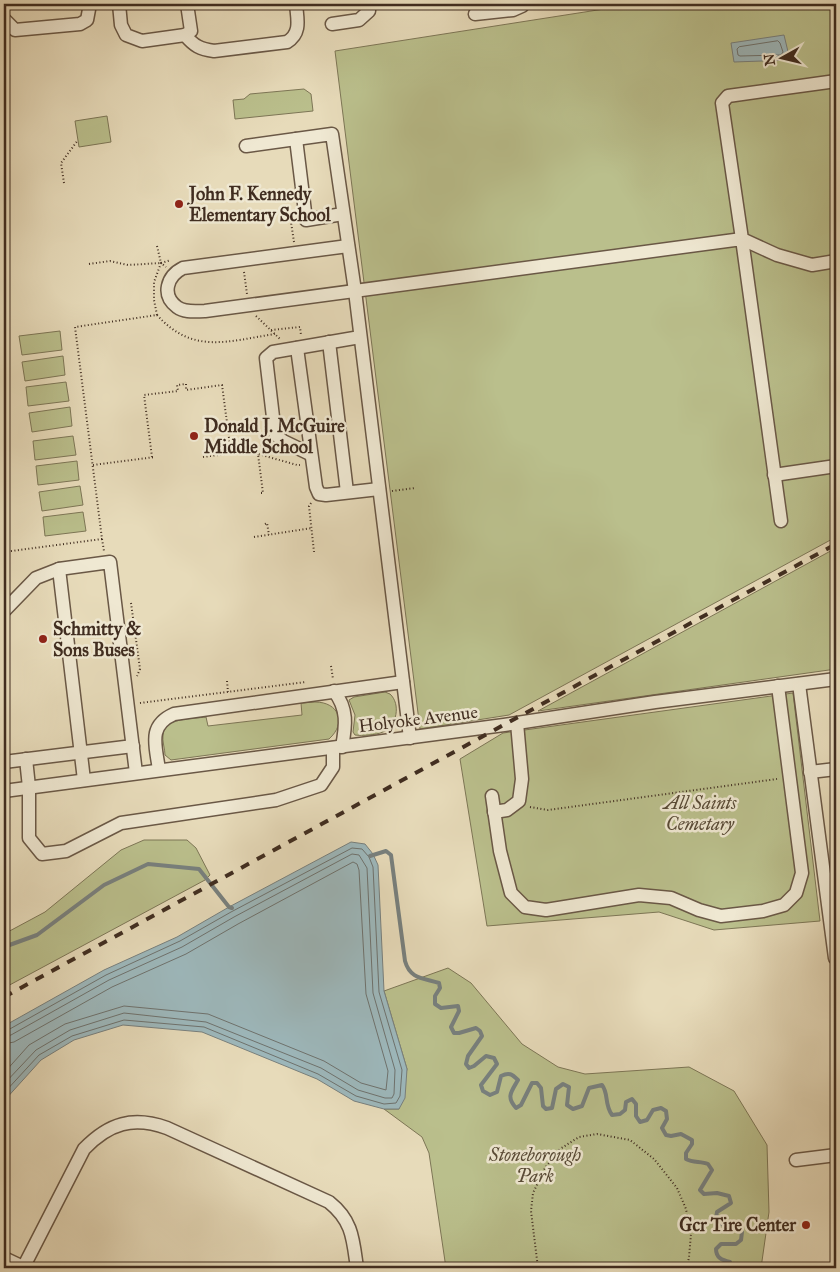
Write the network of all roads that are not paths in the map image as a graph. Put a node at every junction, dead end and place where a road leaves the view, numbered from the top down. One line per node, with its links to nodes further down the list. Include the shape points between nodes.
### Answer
1 (90, 4): 8 (street, via 87,20 80,24 16,30)
2 (120, 4): 10 (street, via 121,25 126,35 142,41)
3 (187, 4): 10 (street, via 191,31)
4 (296, 4): 10 (street, via 298,28 294,38 288,42 214,51 194,46)
5 (369, 4): 9 (street, via 369,11 359,20)
6 (522, 4): 7 (street, via 513,10)
7 (475, 14)
8 (4, 18)
9 (332, 24)
10 (185, 35)
11 (836, 81): 15 (street, via 728,96 722,103)
12 (296, 139): 13 (street); 14 (street, via 332,134); 14 (street, via 306,220)
13 (246, 146)
14 (343, 214): 16 (street)
15 (742, 239): 17 (street, via 777,255 812,265); 18 (street); 24 (street)
16 (348, 246): 18 (street); 18 (street, via 182,268 173,273 168,285 169,297 177,308 188,312)
17 (836, 261)
18 (354, 292): 19 (street)
19 (360, 337): 20 (street); 25 (street)
20 (329, 342): 21 (street); 26 (street)
21 (300, 347): 22 (street); 22 (street, via 273,352 266,358 275,434)
22 (311, 459): 26 (street, via 319,494)
23 (836, 466): 24 (street)
24 (774, 475): 27 (street)
25 (379, 489): 26 (street); 31 (street)
26 (347, 492)
27 (780, 521)
28 (59, 569): 29 (street, via 36,578); 37 (street, via 110,562); 39 (street)
29 (4, 611)
30 (836, 679): 32 (street, Holyoke Avenue)
31 (403, 682): 33 (street); 36 (street)
32 (799, 684): 34 (street, Holyoke Avenue); 44 (street)
33 (333, 685): 38 (street, via 346,713 346,726); 43 (street, via 164,718 156,730)
34 (778, 686): 35 (street, Holyoke Avenue); 50 (street, via 802,873 796,893 784,905 721,916 671,898 639,895 546,910 525,907 510,893)
35 (516, 723): 36 (street, Holyoke Avenue); 50 (street, via 522,779 519,800 507,810)
36 (410, 738): 38 (street, Holyoke Avenue)
37 (133, 746): 39 (street); 45 (street)
38 (337, 747): 43 (street, Holyoke Avenue); 47 (street, via 333,768 321,785 276,800 121,823 66,851 42,854 29,838)
39 (81, 753): 40 (street); 46 (street)
40 (26, 759): 41 (street); 47 (street)
41 (4, 762)
42 (836, 769): 44 (street)
43 (159, 770): 45 (street, Holyoke Avenue)
44 (810, 772): 51 (street)
45 (136, 773): 46 (street, Holyoke Avenue)
46 (84, 780): 47 (street, Holyoke Avenue)
47 (29, 787): 48 (street, Holyoke Avenue)
48 (4, 791)
49 (492, 796): 50 (street)
50 (494, 812)
51 (836, 957)
52 (836, 1155): 53 (street)
53 (796, 1160)
54 (4, 1258): 55 (street)
55 (24, 1268): 56 (street, via 84,1149 104,1131 134,1122 154,1123 322,1198 341,1212 349,1225)
56 (357, 1268)

